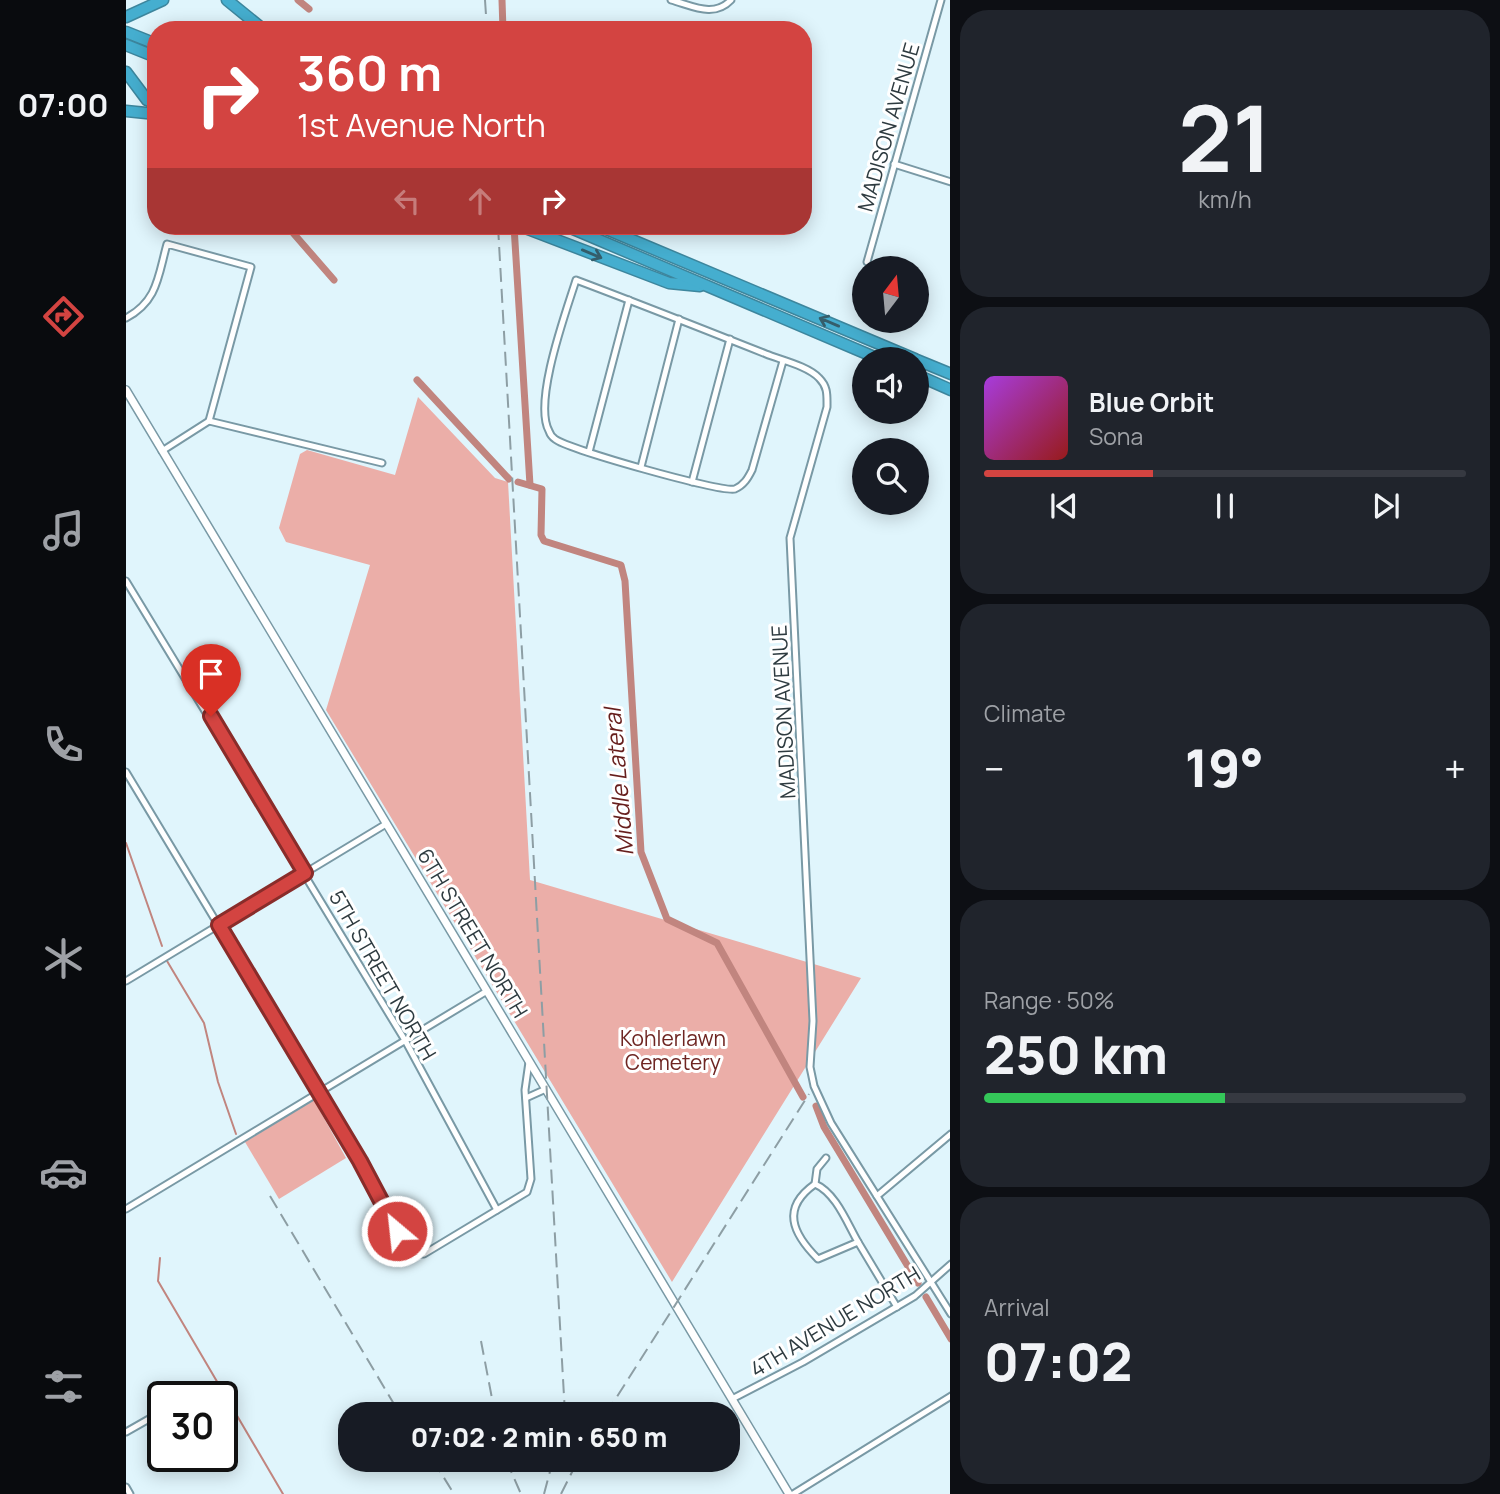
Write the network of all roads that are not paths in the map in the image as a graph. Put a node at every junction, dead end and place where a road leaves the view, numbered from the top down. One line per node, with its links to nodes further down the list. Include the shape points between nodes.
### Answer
1 (163, 0): 7 (highway)
2 (215, 0): 6 (highway)
3 (671, 0): 4 (street, via 713,11 722,10)
4 (731, 0)
5 (941, 0): 17 (street, MADISON AVENUE)
6 (229, 2): 8 (highway)
7 (126, 17)
8 (253, 21)
9 (126, 32): 10 (highway)
10 (147, 41)
11 (126, 45): 12 (highway)
12 (147, 54)
13 (126, 72): 14 (highway)
14 (147, 99)
15 (126, 111): 16 (highway)
16 (147, 113)
17 (894, 164): 18 (street); 22 (street, MADISON AVENUE)
18 (950, 182)
19 (545, 235): 23 (highway, one-way to 23, via 668,283)
20 (587, 235): 23 (highway)
21 (620, 235): 29 (highway, one-way to 21)
22 (869, 256)
23 (711, 287): 28 (highway)
24 (629, 300): 26 (street); 38 (street); 38 (street, via 576,280 546,394 546,419 556,440)
25 (126, 318): 36 (street, via 151,300 167,244 251,267)
26 (679, 319): 27 (street); 40 (street)
27 (730, 339): 30 (street); 41 (street)
28 (852, 347)
29 (887, 347)
30 (783, 361): 41 (street, via 752,470 744,483 733,490); 57 (street, MADISON AVENUE, via 818,376 828,390 790,538 813,1038 810,1067 831,1122)
31 (929, 365): 32 (highway)
32 (950, 374)
33 (929, 380): 35 (highway)
34 (126, 390): 37 (street, 6TH STREET NORTH)
35 (950, 390)
36 (209, 421): 37 (street); 39 (street)
37 (162, 451): 44 (street, 6TH STREET NORTH)
38 (589, 452): 40 (street)
39 (382, 463)
40 (641, 467): 41 (street)
41 (692, 482)
42 (126, 581): 45 (street, 5TH STREET NORTH)
43 (126, 772): 46 (street)
44 (386, 824): 45 (street); 48 (street, 6TH STREET NORTH)
45 (305, 873): 46 (street); 49 (street, 5TH STREET NORTH)
46 (219, 925): 47 (street); 52 (street)
47 (126, 981)
48 (487, 991): 49 (street); 50 (street, 6TH STREET NORTH)
49 (406, 1042): 52 (street); 59 (street, 5TH STREET NORTH)
50 (530, 1062): 51 (street, 6TH STREET NORTH); 53 (street)
51 (546, 1089): 53 (street); 66 (street, 6TH STREET NORTH)
52 (320, 1094): 58 (street); 59 (street, via 415,1254 424,1254)
53 (526, 1098): 59 (street, via 530,1186)
54 (950, 1134): 57 (street)
55 (826, 1158): 56 (street, via 817,1169)
56 (815, 1184): 60 (street, via 823,1187); 60 (street, via 796,1202 793,1219 801,1242 818,1259)
57 (877, 1196): 62 (street, MADISON AVENUE)
58 (126, 1209)
59 (497, 1210)
60 (859, 1242): 63 (street)
61 (950, 1264): 62 (street, 4TH AVENUE NORTH)
62 (932, 1283): 63 (street, 4TH AVENUE NORTH); 64 (street, MADISON AVENUE)
63 (897, 1307): 66 (street, 4TH AVENUE NORTH)
64 (950, 1314)
65 (950, 1396): 71 (street)
66 (732, 1399): 71 (street, 6TH STREET NORTH)
67 (147, 1420): 68 (street)
68 (126, 1432)
69 (126, 1487): 70 (street)
70 (130, 1494)
71 (791, 1494)

